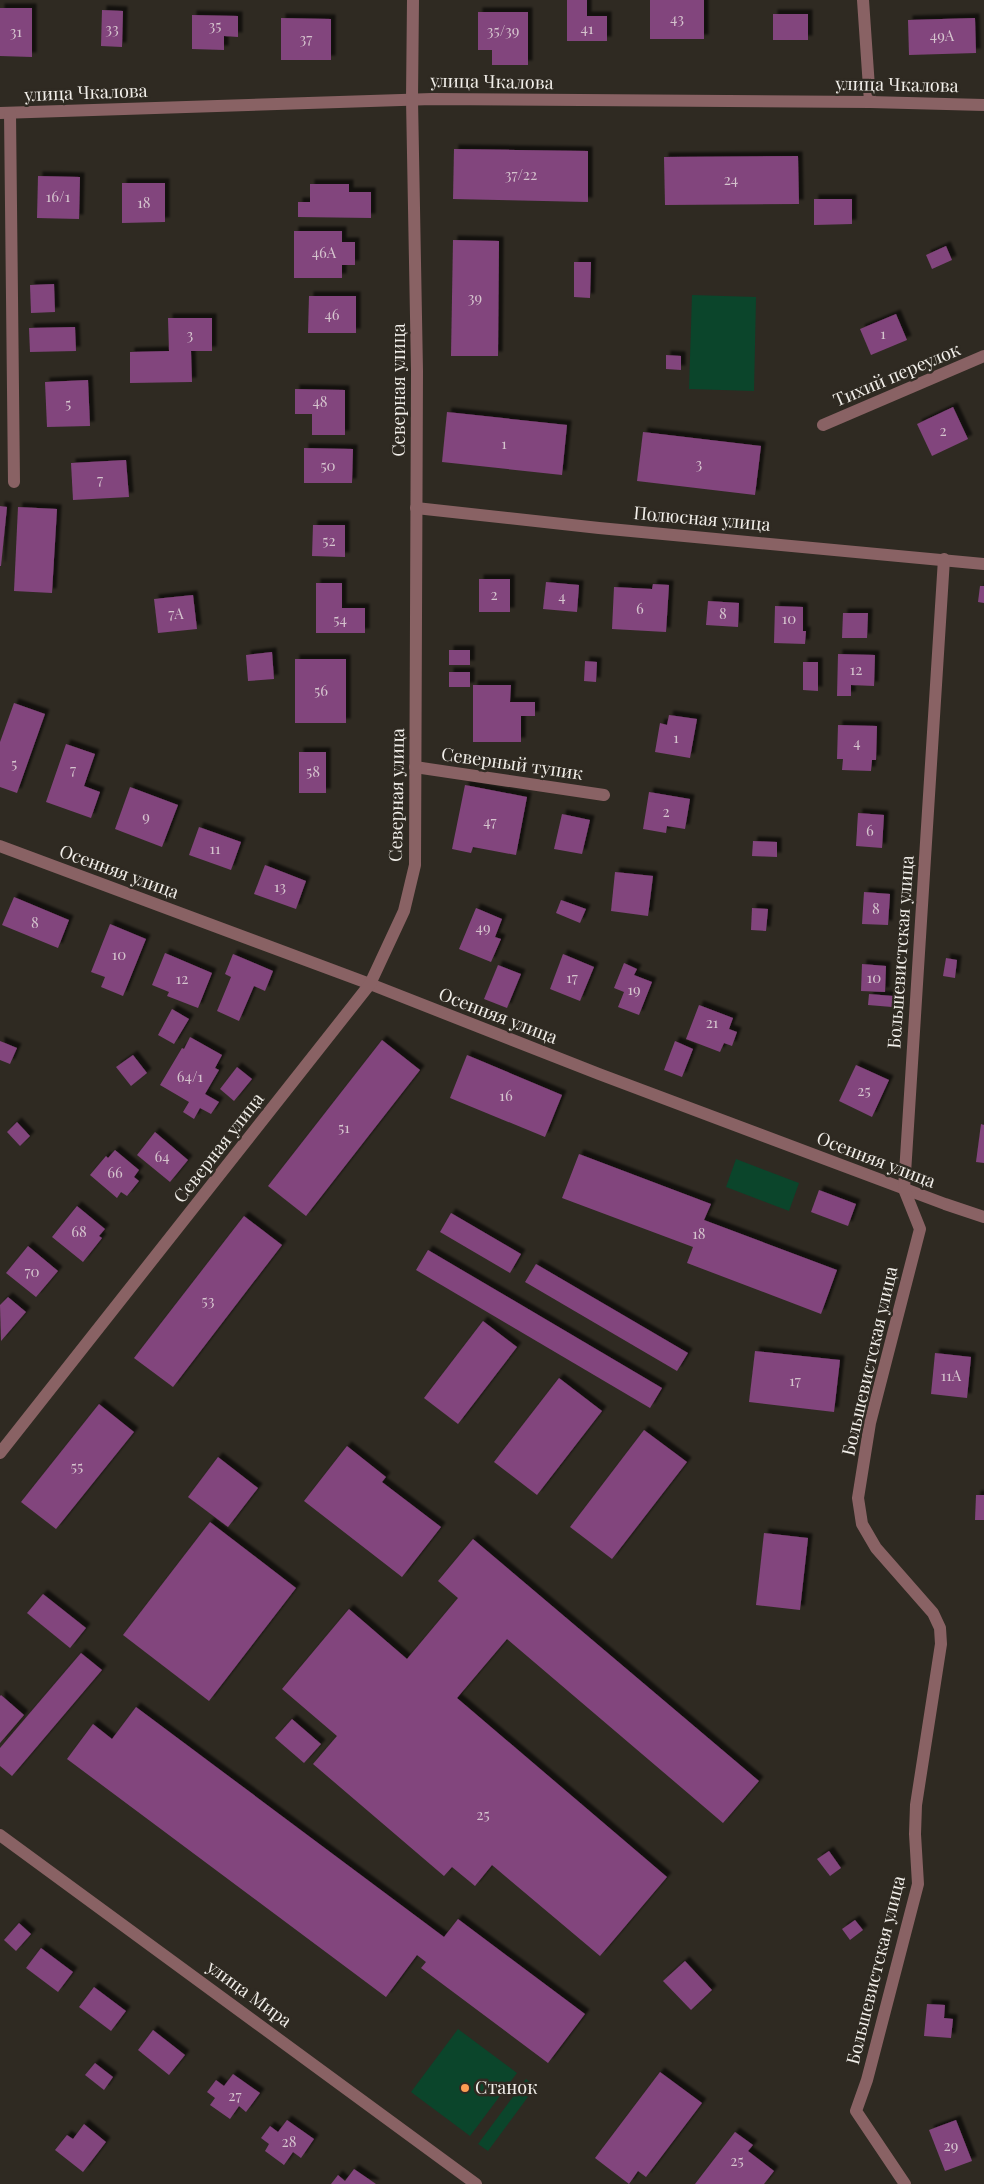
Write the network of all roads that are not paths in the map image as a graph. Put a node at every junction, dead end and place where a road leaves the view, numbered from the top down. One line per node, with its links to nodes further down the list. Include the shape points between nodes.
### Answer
1 (413, 0): 3 (street, Северная улица)
2 (863, 0): 4 (street)
3 (412, 99): 4 (street, улица Чкалова); 6 (street, улица Чкалова); 10 (street, Северная улица)
4 (870, 102): 5 (street, улица Чкалова)
5 (984, 105)
6 (5, 113): 9 (street)
7 (984, 356): 8 (street, Тихий переулок)
8 (823, 425)
9 (14, 482)
10 (416, 508): 11 (street, Полюсная улица); 13 (street, Северная улица)
11 (944, 559): 12 (street, Полюсная улица); 17 (street, Большевистская улица)
12 (984, 564)
13 (416, 767): 14 (street, Северный тупик); 16 (street, Северная улица, via 415,865 404,911)
14 (604, 795)
15 (0, 846): 16 (street, Осенняя улица)
16 (370, 984): 17 (street, Осенняя улица); 19 (street, Северная улица)
17 (904, 1189): 18 (street, Осенняя улица); 22 (street, Большевистская улица, via 920,1230 870,1423 858,1498 862,1524 876,1548 933,1613 940,1628 941,1644 916,1805 918,1884 856,2111)
18 (984, 1217)
19 (0, 1453)
20 (0, 1834): 21 (street, улица Мира)
21 (476, 2184)
22 (905, 2184)

